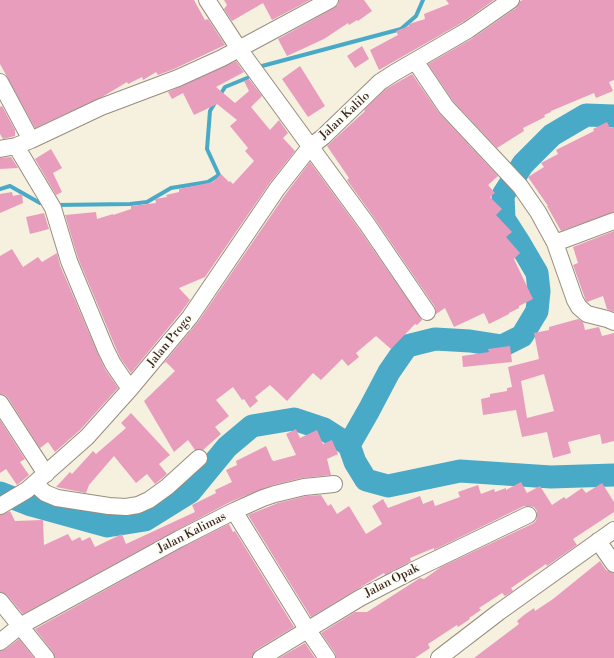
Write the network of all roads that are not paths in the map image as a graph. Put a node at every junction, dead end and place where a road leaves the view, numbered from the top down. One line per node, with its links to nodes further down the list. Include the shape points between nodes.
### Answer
1 (206, 0): 4 (street, Jalan Kalilo)
2 (330, 0): 4 (street)
3 (511, 0): 5 (street, Jalan Kalilo, via 468,30)
4 (239, 48): 7 (street, via 178,78 101,107); 9 (street, Jalan Kalilo)
5 (415, 61): 9 (street, Jalan Kalilo, via 380,82); 12 (street, via 446,107 520,186)
6 (0, 82): 7 (street)
7 (31, 140): 8 (street)
8 (16, 146): 10 (street); 15 (street, via 53,208 69,261 106,350)
9 (310, 147): 13 (street); 15 (street, Jalan Progo, via 277,189 190,316)
10 (0, 149)
11 (614, 221): 12 (street)
12 (555, 243): 14 (street, via 579,307 587,314)
13 (427, 312)
14 (614, 322)
15 (130, 389): 18 (street, Jalan Progo, via 87,437)
16 (0, 403): 18 (street)
17 (199, 458): 18 (street, via 149,500 126,507 57,498 44,493)
18 (36, 483): 20 (street, Jalan Progo)
19 (334, 484): 21 (street, via 304,487 275,494)
20 (0, 506)
21 (234, 511): 27 (street, Jalan Kalimas); 28 (street, Jalan Kalimas)
22 (528, 515): 28 (street, Jalan Opak, via 388,583)
23 (614, 530): 24 (street)
24 (598, 541): 25 (street); 33 (street)
25 (614, 564)
26 (0, 601): 27 (street)
27 (20, 626): 29 (street, Jalan Kalimas); 30 (street)
28 (307, 629): 31 (street, Jalan Opak); 32 (street, Jalan Kalimas)
29 (0, 642)
30 (46, 658)
31 (261, 658)
32 (327, 658)
33 (439, 658)

